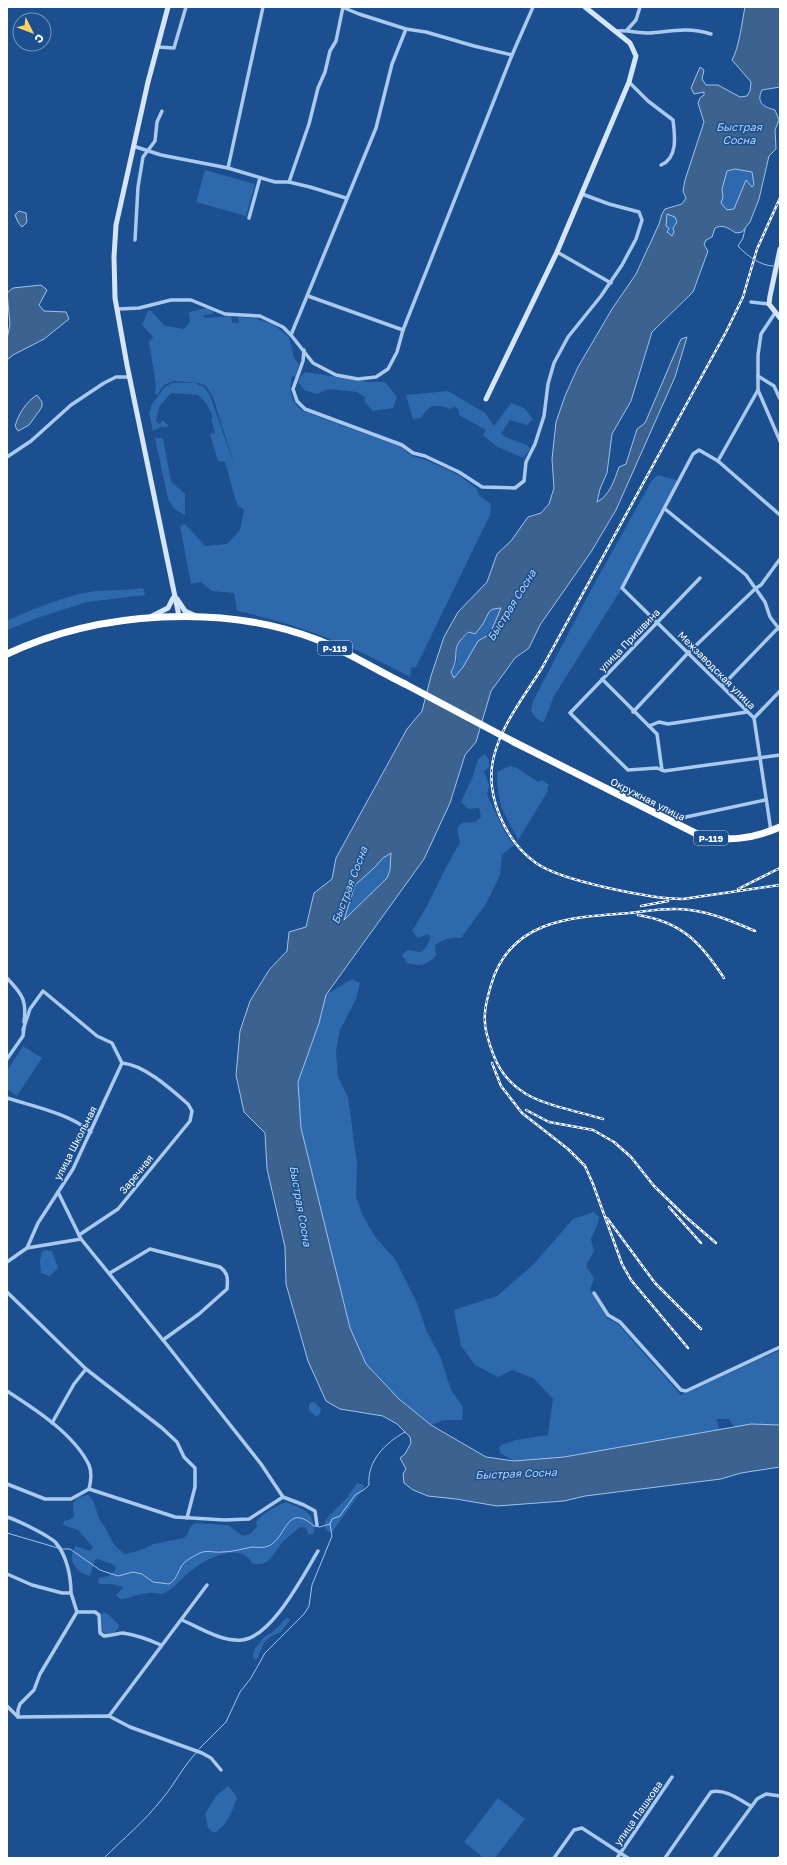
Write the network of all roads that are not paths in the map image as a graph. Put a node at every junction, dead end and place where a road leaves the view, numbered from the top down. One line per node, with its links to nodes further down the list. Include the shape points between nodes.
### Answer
1 (168, 7): 12 (main road)
2 (186, 7): 12 (street, via 174,48)
3 (263, 7): 19 (street)
4 (342, 7): 8 (street); 21 (street, via 336,41 330,51)
5 (533, 7): 13 (street)
6 (585, 7): 10 (main road)
7 (640, 7): 9 (street, via 636,20)
8 (406, 29): 13 (street); 23 (street, via 392,64 376,128)
9 (627, 30): 10 (street); 11 (street, via 647,33 695,30)
10 (617, 31): 14 (main road, via 630,43 636,56)
11 (711, 34)
12 (157, 47): 16 (main road)
13 (512, 55): 35 (street)
14 (629, 82): 18 (street, via 648,101 674,120 675,139 671,158 669,162); 22 (main road)
15 (162, 111): 17 (street, via 157,122 155,141)
16 (133, 146): 17 (street); 32 (main road, via 116,225 114,257)
17 (148, 150): 19 (street, via 161,155); 25 (street, via 143,157 138,186)
18 (661, 164)
19 (228, 168): 20 (street)
20 (260, 178): 21 (street); 24 (street)
21 (289, 182): 23 (street)
22 (582, 194): 27 (main road); 28 (street, via 639,212 642,220 636,239)
23 (346, 198): 29 (street)
24 (249, 218)
25 (135, 240)
26 (780, 249): 31 (main road)
27 (556, 252): 28 (street); 41 (main road)
28 (611, 282): 37 (street, via 568,337 554,364 536,444 526,462 524,481 515,488 482,487 460,472 413,453 402,445 305,409 297,401 293,389 303,361)
29 (308, 296): 35 (street); 36 (street)
30 (751, 302): 31 (street)
31 (769, 304): 33 (main road)
32 (118, 309): 36 (street, via 139,308 171,300 191,300 225,314 260,316 273,321); 39 (main road)
33 (775, 313): 34 (main road); 38 (street, via 761,334)
34 (780, 318)
35 (403, 330): 37 (street, via 397,352 388,368 376,377 358,379 336,375 313,363)
36 (291, 335): 37 (street)
37 (304, 350)
38 (758, 376): 40 (street); 42 (street, via 774,386)
39 (130, 377): 44 (street, via 116,377 104,383 71,405); 51 (main road)
40 (758, 390): 43 (street); 45 (street)
41 (486, 399)
42 (780, 399)
43 (780, 441)
44 (7, 458)
45 (718, 461): 46 (street, via 698,450 693,454); 47 (street)
46 (665, 509): 50 (street, via 746,575); 55 (street, Межзаводская улица, via 622,588)
47 (780, 515)
48 (780, 559): 50 (street, via 762,585)
49 (700, 578): 55 (street, улица Пришвина)
50 (756, 588): 56 (street); 57 (street)
51 (174, 595): 52 (main road); 53 (main road, via 185,611); 54 (main road, via 168,608)
52 (179, 616): 53 (highway, Р-119); 54 (highway, Р-119)
53 (196, 616): 70 (highway, Окружная улица / Р-119, bridge, via 260,622 319,641)
54 (146, 619): 58 (highway, Р-119, via 82,627 48,637)
55 (656, 622): 57 (street, Межзаводская улица); 59 (street, улица Пришвина)
56 (779, 629): 60 (street)
57 (688, 653): 60 (street, Межзаводская улица); 62 (street)
58 (7, 654)
59 (602, 679): 62 (street); 68 (street, улица Пришвина, via 570,713 628,770)
60 (722, 686): 63 (street, Межзаводская улица)
61 (780, 691): 64 (street)
62 (633, 712): 65 (street)
63 (747, 712): 64 (street, Межзаводская улица); 65 (street, via 668,724 659,722)
64 (754, 718): 67 (street, Межзаводская улица)
65 (649, 726): 68 (street, via 657,734)
66 (780, 755): 67 (street)
67 (760, 757): 68 (street); 69 (street, Межзаводская улица)
68 (662, 770)
69 (765, 800): 70 (street); 72 (street, Межзаводская улица)
70 (667, 821): 72 (highway, Окружная улица / Р-119, via 699,835 723,840 747,838)
71 (780, 827): 72 (highway, Окружная улица / Р-119)
72 (771, 831)
73 (7, 978): 74 (street, via 22,994 26,1008)
74 (23, 1030): 75 (street, via 23,1036); 76 (street, via 30,1009 43,991 97,1036 112,1043)
75 (7, 1059)
76 (122, 1063): 78 (street, улица Школьная); 80 (street, Заречная, via 141,1070 188,1104 192,1111 190,1122 118,1209)
77 (7, 1098): 78 (street, via 62,1117 84,1126)
78 (91, 1132): 79 (street, улица Школьная, via 73,1169)
79 (58, 1192): 80 (street); 82 (street, улица Школьная, via 38,1223)
80 (79, 1235): 81 (street)
81 (81, 1239): 82 (street); 84 (street)
82 (27, 1248): 83 (street)
83 (7, 1262)
84 (110, 1273): 87 (street); 87 (street, via 150,1248 220,1267 226,1272 227,1288 199,1314)
85 (7, 1292): 89 (street)
86 (594, 1293): 88 (street, via 608,1315 620,1322 681,1390 686,1391)
87 (163, 1340): 94 (street, via 261,1464)
88 (780, 1347)
89 (86, 1368): 91 (street); 96 (street, via 162,1428 195,1468 195,1486)
90 (7, 1391): 91 (street)
91 (52, 1423): 93 (street, via 76,1446 89,1466)
92 (7, 1484): 93 (street, via 45,1499 71,1499)
93 (89, 1489): 96 (street, via 175,1517)
94 (283, 1497): 96 (street, via 249,1519); 97 (street, via 315,1511)
95 (7, 1517): 101 (street, via 56,1542 67,1567)
96 (187, 1518)
97 (317, 1525)
98 (318, 1551): 103 (street, via 282,1610 250,1639 225,1638)
99 (7, 1574): 101 (street, via 32,1585)
100 (207, 1585): 103 (street)
101 (71, 1593): 102 (street)
102 (77, 1612): 104 (street, via 95,1612 99,1615 100,1633 104,1636 122,1633); 107 (street, via 40,1674 34,1690 20,1704)
103 (182, 1620): 104 (street)
104 (161, 1645): 106 (street)
105 (7, 1706): 107 (street)
106 (109, 1716): 107 (street); 108 (street, via 130,1727 202,1753 211,1758)
107 (18, 1717)
108 (221, 1770)
109 (672, 1778): 112 (street, улица Пашкова)
110 (780, 1796): 111 (street, via 766,1794)
111 (751, 1806): 116 (street, via 726,1794 712,1792); 117 (street)
112 (620, 1853): 113 (street, via 582,1828 574,1830); 114 (street, улица Пашкова); 115 (street)
113 (554, 1858)
114 (617, 1858)
115 (628, 1858)
116 (665, 1858)
117 (714, 1858)

